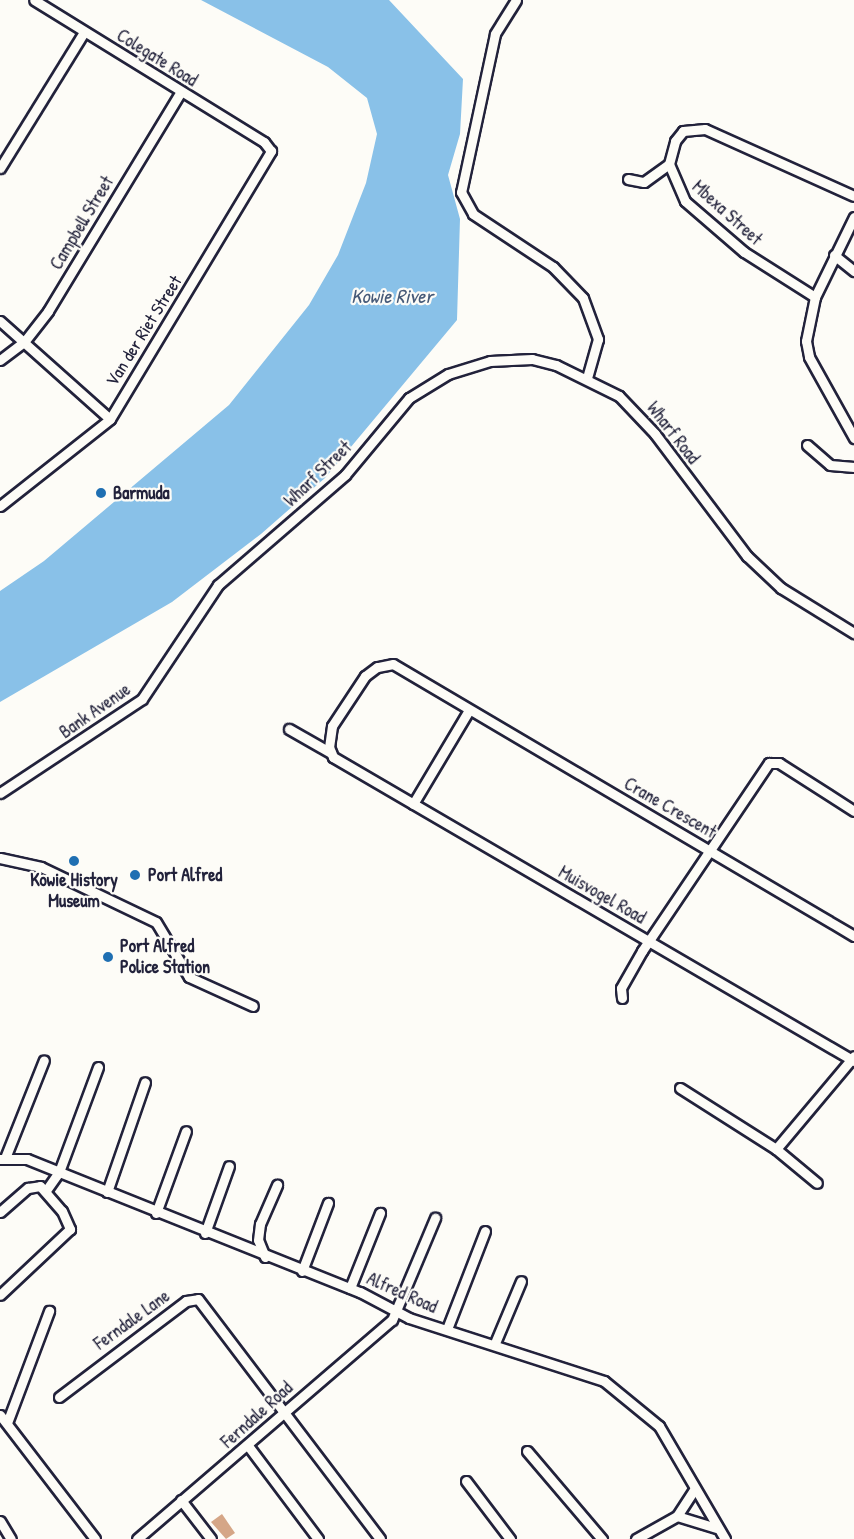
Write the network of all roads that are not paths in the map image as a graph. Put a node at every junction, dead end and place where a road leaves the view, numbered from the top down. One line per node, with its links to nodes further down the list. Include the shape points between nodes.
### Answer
1 (34, 0): 3 (street, Colegate Road)
2 (516, 0): 17 (street, via 495,34 461,192 473,214 553,267 583,298 598,339)
3 (84, 32): 4 (street, Colegate Road); 7 (street)
4 (180, 93): 5 (street, Colegate Road); 15 (street, Campbell Street, via 48,311)
5 (264, 142): 19 (street, Van der Riet Street, via 271,151 268,162)
6 (669, 164): 8 (street, via 644,182); 9 (street, via 683,130 705,129); 13 (street, Mbexa Street, via 685,201 751,257)
7 (0, 168)
8 (628, 179)
9 (854, 196)
10 (854, 217): 11 (street)
11 (834, 255): 12 (street); 13 (street)
12 (854, 271)
13 (815, 297): 20 (street, via 807,352)
14 (0, 321): 15 (street)
15 (24, 342): 16 (street, Campbell Street); 19 (street)
16 (0, 360)
17 (587, 378): 18 (street, Wharf Road, via 556,365 517,358 468,366); 25 (street, Wharf Road, via 637,412 756,565 781,588)
18 (421, 389): 24 (street, Wharf Street, via 345,475)
19 (110, 419): 23 (street, Van der Riet Street)
20 (854, 438)
21 (807, 445): 22 (street, via 830,465)
22 (854, 467)
23 (0, 506)
24 (229, 575): 29 (street, Bank Avenue, via 142,699)
25 (854, 633)
26 (469, 710): 28 (street, Crane Crescent, via 393,664 377,667 365,676 335,719 329,734); 30 (street); 32 (street, Crane Crescent)
27 (289, 729): 28 (street, Muisvogel Road)
28 (332, 755): 30 (street, Muisvogel Road)
29 (0, 793)
30 (413, 804): 35 (street, Muisvogel Road)
31 (854, 811): 32 (street, via 779,763 764,768)
32 (709, 850): 34 (street, Crane Crescent); 35 (street)
33 (0, 858): 37 (street, via 41,867 156,922 189,977)
34 (854, 936)
35 (651, 943): 36 (street, via 623,984); 38 (street, Muisvogel Road)
36 (622, 998)
37 (253, 1006)
38 (853, 1059): 44 (street)
39 (44, 1060): 45 (street)
40 (98, 1067): 47 (street)
41 (145, 1082): 51 (street)
42 (680, 1088): 44 (street)
43 (186, 1131): 54 (street)
44 (776, 1149): 48 (street)
45 (2, 1158): 47 (street, Alfred Road, via 21,1157)
46 (229, 1166): 58 (street)
47 (59, 1172): 50 (street); 51 (street, Alfred Road)
48 (817, 1183)
49 (277, 1185): 59 (street, via 260,1224 258,1240)
50 (47, 1189): 53 (street, via 27,1188); 63 (street, via 70,1229)
51 (107, 1192): 54 (street, Alfred Road)
52 (328, 1203): 60 (street)
53 (0, 1212)
54 (156, 1213): 58 (street, Alfred Road)
55 (380, 1213): 62 (street)
56 (435, 1218): 65 (street)
57 (485, 1231): 66 (street)
58 (205, 1233): 59 (street, Alfred Road)
59 (265, 1257): 60 (street, Alfred Road)
60 (302, 1271): 62 (street, Alfred Road)
61 (521, 1281): 67 (street)
62 (350, 1288): 65 (street, Alfred Road)
63 (0, 1294)
64 (50, 1311): 71 (street)
65 (398, 1314): 66 (street, Alfred Road); 70 (street, Ferndale Road)
66 (447, 1329): 67 (street, Alfred Road)
67 (495, 1343): 75 (street, Alfred Road, via 593,1376 627,1396 659,1426)
68 (59, 1397): 70 (street, Ferndale Lane, via 192,1298 202,1304)
69 (0, 1414): 71 (street)
70 (285, 1414): 72 (street, Ferndale Road); 85 (street)
71 (7, 1423): 81 (street)
72 (249, 1448): 76 (street, Ferndale Road); 84 (street)
73 (527, 1451): 87 (street)
74 (466, 1481): 86 (street)
75 (694, 1490): 77 (street); 79 (street, Alfred Road)
76 (181, 1500): 82 (street, Ferndale Road); 83 (street)
77 (677, 1516): 79 (street); 88 (street)
78 (0, 1521): 80 (street)
79 (716, 1528): 89 (street, Alfred Road)
80 (11, 1539)
81 (95, 1539)
82 (137, 1539)
83 (211, 1539)
84 (318, 1539)
85 (380, 1539)
86 (510, 1539)
87 (602, 1539)
88 (636, 1539)
89 (725, 1539)

